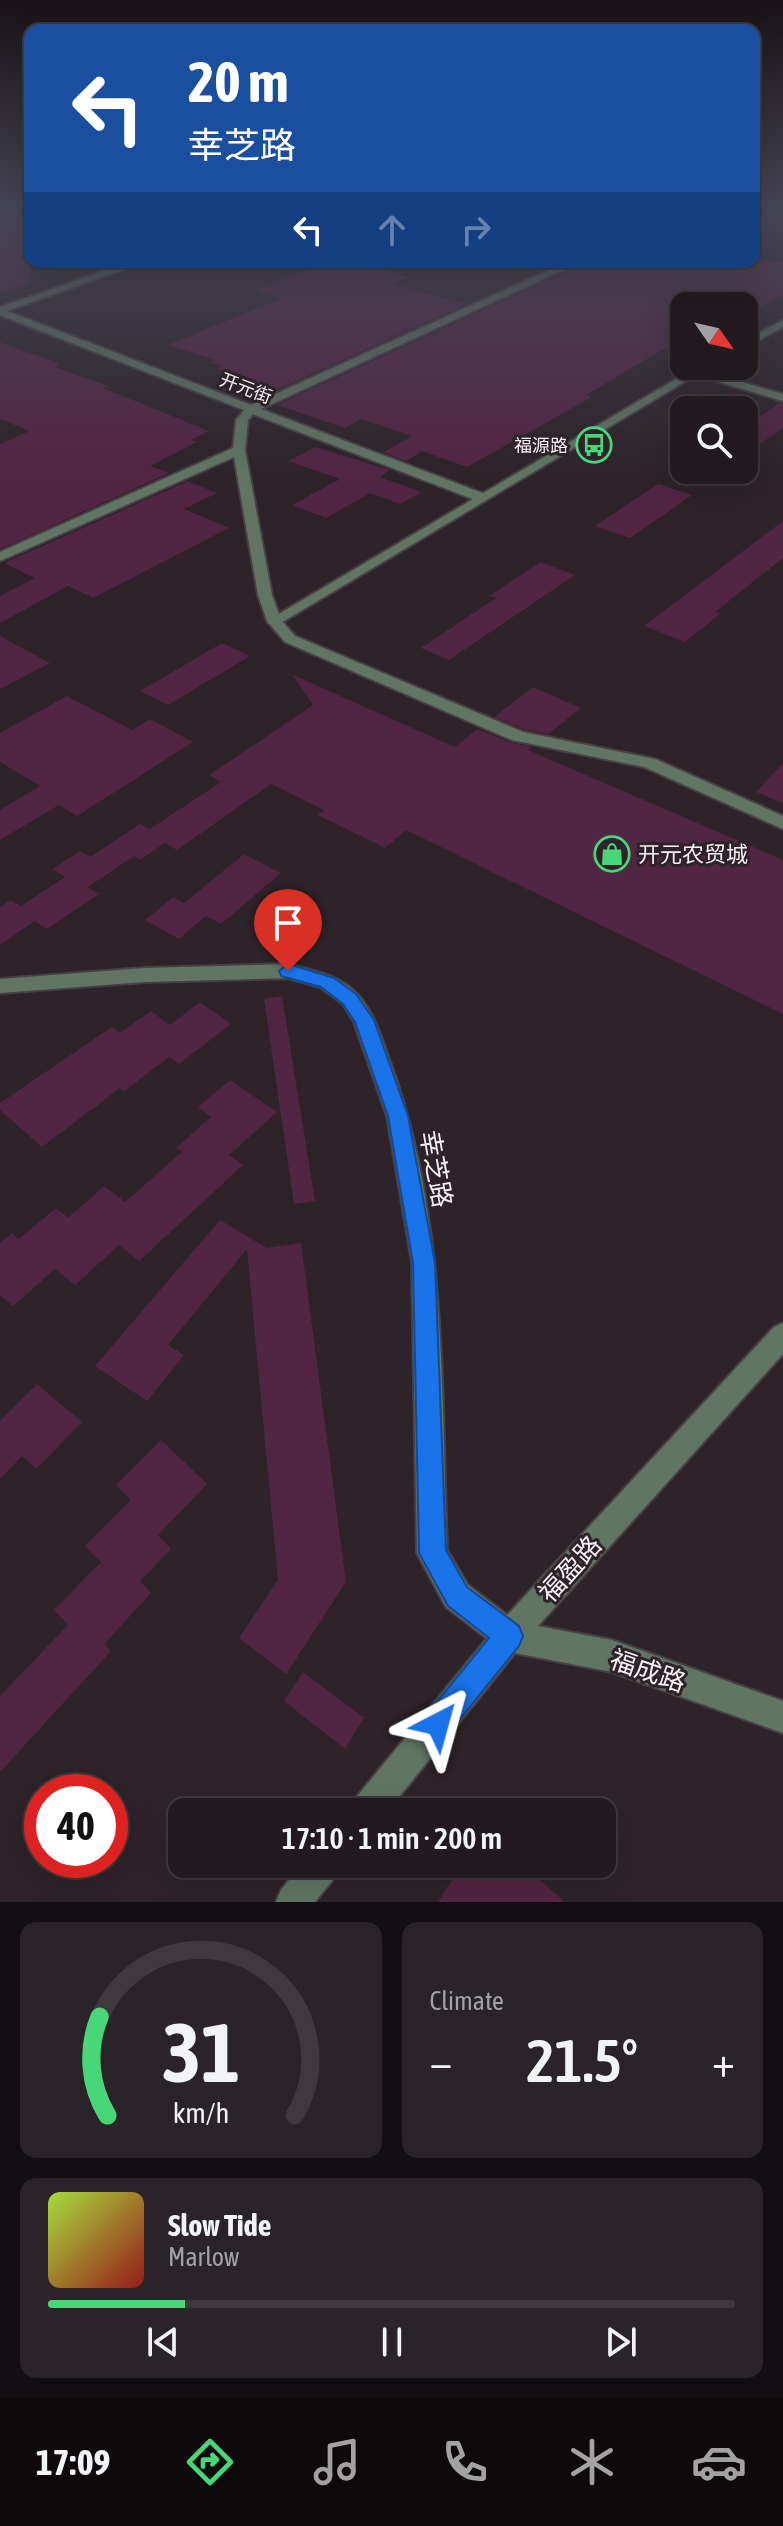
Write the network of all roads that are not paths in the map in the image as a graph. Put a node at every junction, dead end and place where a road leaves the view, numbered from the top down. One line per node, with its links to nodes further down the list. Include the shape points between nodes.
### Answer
1 (38, 298): 3 (street)
2 (496, 298): 9 (street)
3 (0, 311): 9 (street, 开元街)
4 (783, 323): 5 (street)
5 (758, 337)
6 (682, 380): 11 (street)
7 (732, 380): 8 (street)
8 (783, 398)
9 (251, 409): 10 (street, via 242,420); 11 (street, 开元街)
10 (239, 450): 12 (street); 13 (street)
11 (480, 497): 13 (street)
12 (0, 557)
13 (274, 621): 14 (street, via 290,639 518,736 649,763)
14 (783, 823)
15 (0, 986): 17 (street, 幸芝路, via 288,971 327,982 350,999 364,1020 398,1116 424,1263 432,1553 457,1596)
16 (783, 1335): 17 (street, 福盈路)
17 (509, 1636): 18 (street, 福成路, via 612,1656); 19 (street, 福盈路)
18 (783, 1717)
19 (377, 1798)
20 (313, 1878): 21 (street)
21 (293, 1902)

